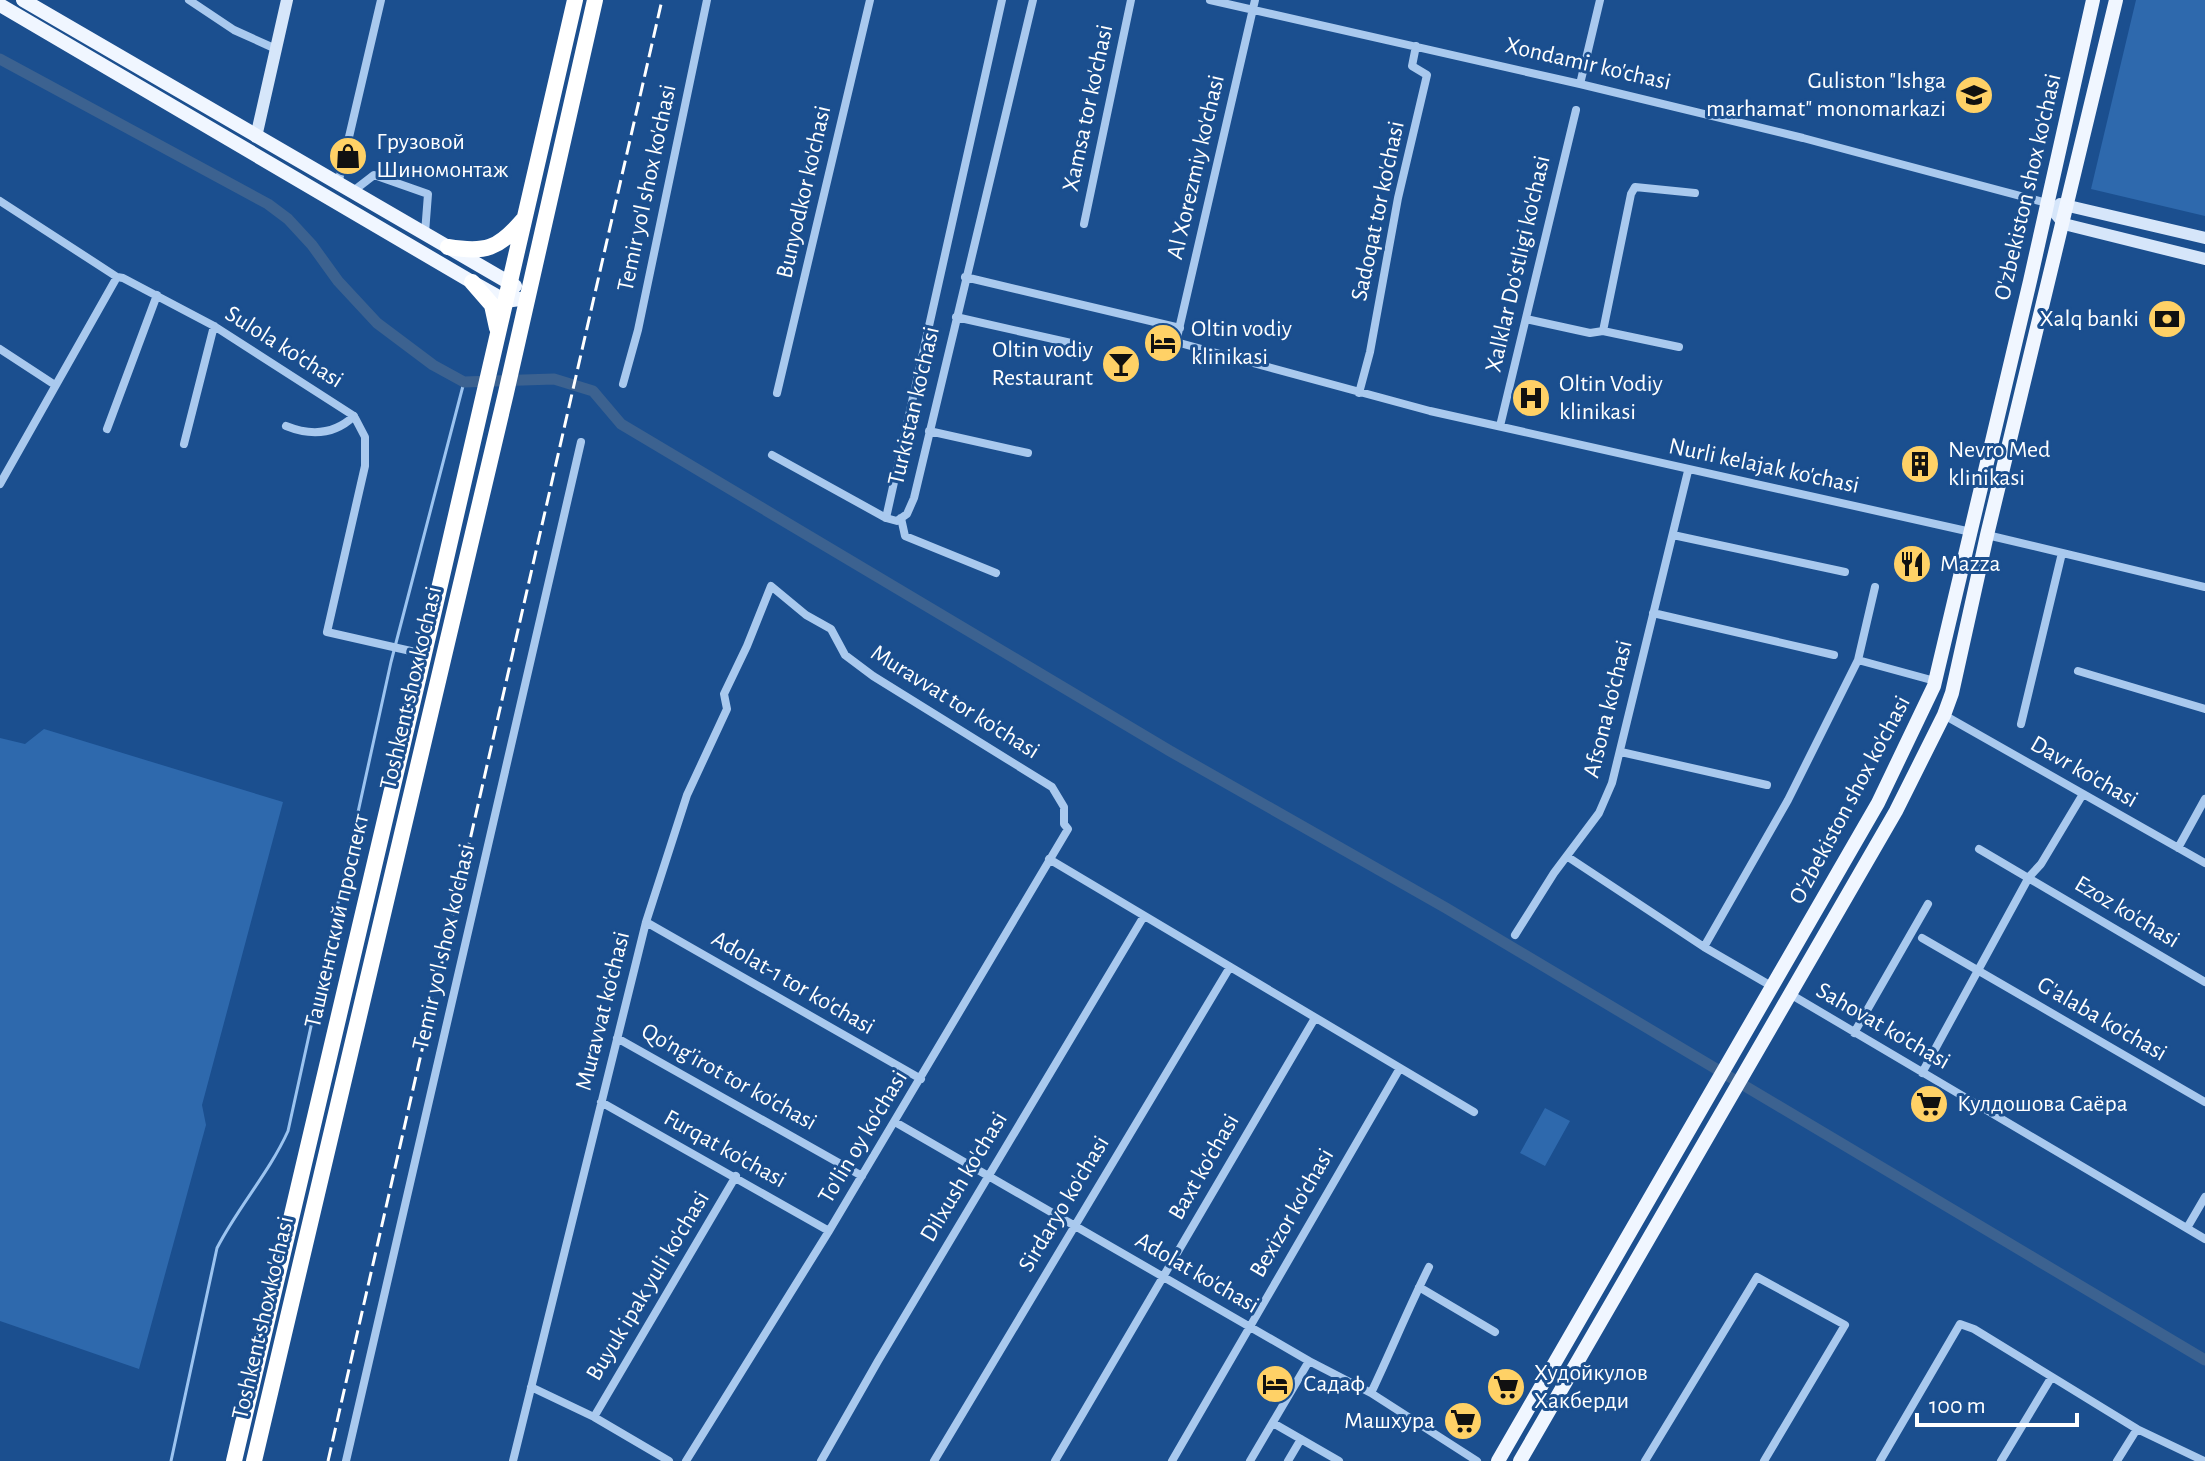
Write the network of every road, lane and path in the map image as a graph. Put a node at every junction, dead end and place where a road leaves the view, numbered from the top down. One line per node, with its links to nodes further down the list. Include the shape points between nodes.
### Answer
1 (23, 0): 22 (main road)
2 (189, 0): 19 (street, via 234,30)
3 (287, 0): 19 (main road)
4 (381, 0): 23 (street)
5 (575, 0): 29 (highway)
6 (595, 0): 30 (highway)
7 (707, 0): 54 (street, Temir yo'l shox ko'chasi)
8 (870, 0): 56 (street, Bunyodkor ko'chasi)
9 (1002, 0): 69 (street, Turkistan ko'chasi)
10 (1033, 0): 38 (street, Turkistan ko'chasi)
11 (1131, 0): 31 (street, Xamsa tor ko'chasi)
12 (1210, 0): 17 (street, Xondamir ko'chasi)
13 (1600, 0): 20 (street)
14 (2093, 0): 27 (main road, O'zbekiston shox ko'chasi)
15 (2116, 0): 28 (main road, O'zbekiston shox ko'chasi)
16 (0, 5): 40 (main road)
17 (1254, 5): 18 (street, Xondamir ko'chasi); 47 (street, Al Xorezmiy ko'chasi)
18 (1416, 46): 20 (street, Xondamir ko'chasi); 57 (street, Sadoqat tor ko'chasi, via 1412,66 1427,75)
19 (276, 49): 22 (main road)
20 (1580, 84): 27 (street, Xondamir ko'chasi)
21 (1576, 110): 45 (street, Xalklar Do'stligi ko'chasi)
22 (256, 137): 23 (main road)
23 (338, 184): 24 (main road)
24 (352, 192): 33 (main road); 33 (street, via 374,175 428,194)
25 (1695, 193): 48 (street, via 1635,187)
26 (0, 201): 37 (street, Sulola ko'chasi)
27 (2047, 203): 28 (main road, Xondamir ko'chasi); 32 (main road); 71 (main road, O'zbekiston shox ko'chasi)
28 (2068, 204): 32 (main road, O'zbekiston shox ko'chasi); 34 (main road, Xondamir ko'chasi)
29 (524, 218): 30 (highway, via 532,227); 35 (highway, via 491,248); 39 (highway, Ташкентский проспект)
30 (544, 221): 42 (highway)
31 (1084, 224)
32 (2064, 224): 36 (main road); 73 (main road, O'zbekiston shox ko'chasi)
33 (425, 234): 35 (main road)
34 (2205, 238)
35 (448, 247): 39 (main road)
36 (2205, 259)
37 (117, 277): 41 (street, Sulola ko'chasi); 55 (street)
38 (965, 277): 44 (street, Turkistan ko'chasi); 47 (street)
39 (510, 281): 42 (main road); 43 (highway, Ташкентский проспект)
40 (472, 282): 43 (main road); 49 (highway, via 492,305)
41 (157, 295): 46 (street, Sulola ko'chasi); 61 (street)
42 (527, 298): 43 (main road); 143 (highway, Toshkent shox ko'chasi)
43 (506, 301): 49 (highway, Ташкентский проспект)
44 (956, 317): 51 (street); 62 (street, Turkistan ko'chasi)
45 (1526, 319): 48 (street); 60 (street, Xalklar Do'stligi ko'chasi)
46 (214, 326): 58 (street, Sulola ko'chasi); 64 (street)
47 (1180, 328): 50 (street, Al Xorezmiy ko'chasi)
48 (1603, 331): 52 (street)
49 (498, 336): 81 (highway, Ташкентский проспект)
50 (1176, 342): 57 (street, Nurli kelajak ko'chasi)
51 (1071, 343)
52 (1679, 347)
53 (0, 349): 55 (street)
54 (623, 384)
55 (55, 385): 68 (street)
56 (777, 393)
57 (1359, 393): 60 (street, Nurli kelajak ko'chasi)
58 (354, 416): 59 (street, via 324,433); 81 (street, Sulola ko'chasi, via 365,437 365,466 327,632)
59 (286, 426)
60 (1500, 426): 67 (street, Nurli kelajak ko'chasi)
61 (107, 429)
62 (929, 431): 65 (street); 70 (street, Turkistan ko'chasi, via 914,498)
63 (581, 442): 144 (street, Temir yo'l shox ko'chasi)
64 (184, 444)
65 (1028, 453)
66 (772, 455): 69 (street)
67 (1688, 471): 71 (street, Nurli kelajak ko'chasi); 72 (street, Afsona ko'chasi)
68 (0, 484)
69 (886, 518): 70 (street, Turkistan ko'chasi)
70 (901, 518): 76 (street, via 905,536)
71 (1971, 532): 85 (main road, O'zbekiston shox ko'chasi)
72 (1673, 535): 75 (street); 80 (street, Afsona ko'chasi)
73 (1987, 535): 74 (street); 87 (main road, O'zbekiston shox ko'chasi)
74 (2062, 553): 79 (street); 88 (street)
75 (1845, 572)
76 (996, 573)
77 (771, 586): 93 (street, Muravvat tor ko'chasi, via 831,629 845,655 873,676 1052,787 1064,807); 102 (street, Muravvat ko'chasi, via 724,694 727,709 687,795)
78 (1875, 587): 83 (street)
79 (2205, 587)
80 (1653, 613): 82 (street); 89 (street, Afsona ko'chasi)
81 (424, 654): 142 (highway, Ташкентский проспект)
82 (1834, 655)
83 (1858, 660): 85 (street); 105 (street, via 1788,800)
84 (2078, 671): 86 (street)
85 (1935, 681): 109 (main road, O'zbekiston shox ko'chasi, via 1878,803)
86 (2205, 709)
87 (1944, 715): 91 (street, Davr ko'chasi); 110 (main road, O'zbekiston shox ko'chasi, via 1896,811)
88 (2021, 724)
89 (1621, 752): 90 (street); 96 (street, Afsona ko'chasi, via 1599,813)
90 (1767, 785)
91 (2083, 794): 94 (street, Davr ko'chasi); 99 (street)
92 (2205, 799): 94 (street)
93 (1068, 829): 97 (street, To'lin oy ko'chasi)
94 (2178, 848): 98 (street, Davr ko'chasi)
95 (1979, 849): 99 (street, Ezoz ko'chasi)
96 (1568, 857): 103 (street, Afsona ko'chasi); 105 (street)
97 (1049, 859): 101 (street); 116 (street, To'lin oy ko'chasi)
98 (2205, 863)
99 (2029, 877): 107 (street); 108 (street, Ezoz ko'chasi)
100 (1928, 904): 112 (street)
101 (1144, 916): 106 (street); 123 (street, Dilxush ko'chasi)
102 (646, 922): 113 (street, Muravvat ko'chasi); 116 (street, Adolat-1 tor ko'chasi)
103 (1515, 935)
104 (1922, 938): 107 (street, G'alaba ko'chasi)
105 (1704, 947): 109 (street)
106 (1230, 967): 111 (street); 125 (street, Sirdaryo ko'chasi)
107 (1979, 970): 115 (street); 118 (street, G'alaba ko'chasi)
108 (2205, 982)
109 (1773, 988): 156 (main road, O'zbekiston shox ko'chasi)
110 (1790, 994): 112 (street, Sahovat ko'chasi); 157 (main road, O'zbekiston shox ko'chasi)
111 (1315, 1018): 114 (street); 130 (street, Baxt ko'chasi)
112 (1854, 1033): 115 (street, Sahovat ko'chasi)
113 (617, 1038): 117 (street, Muravvat ko'chasi); 122 (street, Qo'ng'irot tor ko'chasi)
114 (1400, 1068): 119 (street); 132 (street, Bexizor ko'chasi)
115 (1922, 1073): 126 (street, Sahovat ko'chasi)
116 (921, 1079): 120 (street, To'lin oy ko'chasi)
117 (601, 1102): 121 (street, Furqat ko'chasi); 136 (street, Muravvat ko'chasi)
118 (2205, 1102)
119 (1474, 1112)
120 (895, 1122): 122 (street, To'lin oy ko'chasi); 123 (street, Adolat ko'chasi)
121 (736, 1176): 127 (street, Furqat ko'chasi); 138 (street, Buyuk ipak yuli ko'chasi)
122 (862, 1176): 127 (street, To'lin oy ko'chasi)
123 (988, 1177): 125 (street, Adolat ko'chasi); 148 (street, Dilxush ko'chasi)
124 (2205, 1197): 126 (street)
125 (1075, 1226): 130 (street, Adolat ko'chasi); 149 (street, Sirdaryo ko'chasi)
126 (2187, 1228): 128 (street, Sahovat ko'chasi)
127 (829, 1231): 147 (street, To'lin oy ko'chasi)
128 (2205, 1239)
129 (1429, 1267): 131 (street)
130 (1164, 1276): 132 (street, Adolat ko'chasi); 150 (street, Baxt ko'chasi)
131 (1419, 1287): 133 (street); 137 (street)
132 (1249, 1326): 134 (street, Adolat ko'chasi); 151 (street, Bexizor ko'chasi)
133 (1495, 1332)
134 (1309, 1361): 137 (street, Adolat ko'chasi); 139 (street)
135 (2051, 1378): 140 (street); 160 (street, via 1960,1324); 161 (street)
136 (531, 1387): 138 (street); 145 (street, Muravvat ko'chasi)
137 (1371, 1393): 155 (street, Adolat ko'chasi)
138 (594, 1417): 146 (street)
139 (1273, 1423): 141 (street); 152 (street)
140 (2137, 1429): 162 (street); 163 (street)
141 (1301, 1439): 153 (street); 154 (street)
142 (234, 1461)
143 (254, 1461)
144 (346, 1461)
145 (513, 1461)
146 (669, 1461)
147 (686, 1461)
148 (821, 1461)
149 (934, 1461)
150 (1055, 1461)
151 (1172, 1461)
152 (1250, 1461)
153 (1288, 1461)
154 (1339, 1461)
155 (1477, 1461)
156 (1498, 1461)
157 (1520, 1461)
158 (1645, 1461): 159 (street, via 1757,1277 1845,1325)
159 (1764, 1461)
160 (1880, 1461)
161 (2001, 1461)
162 (2117, 1461)
163 (2204, 1461)

